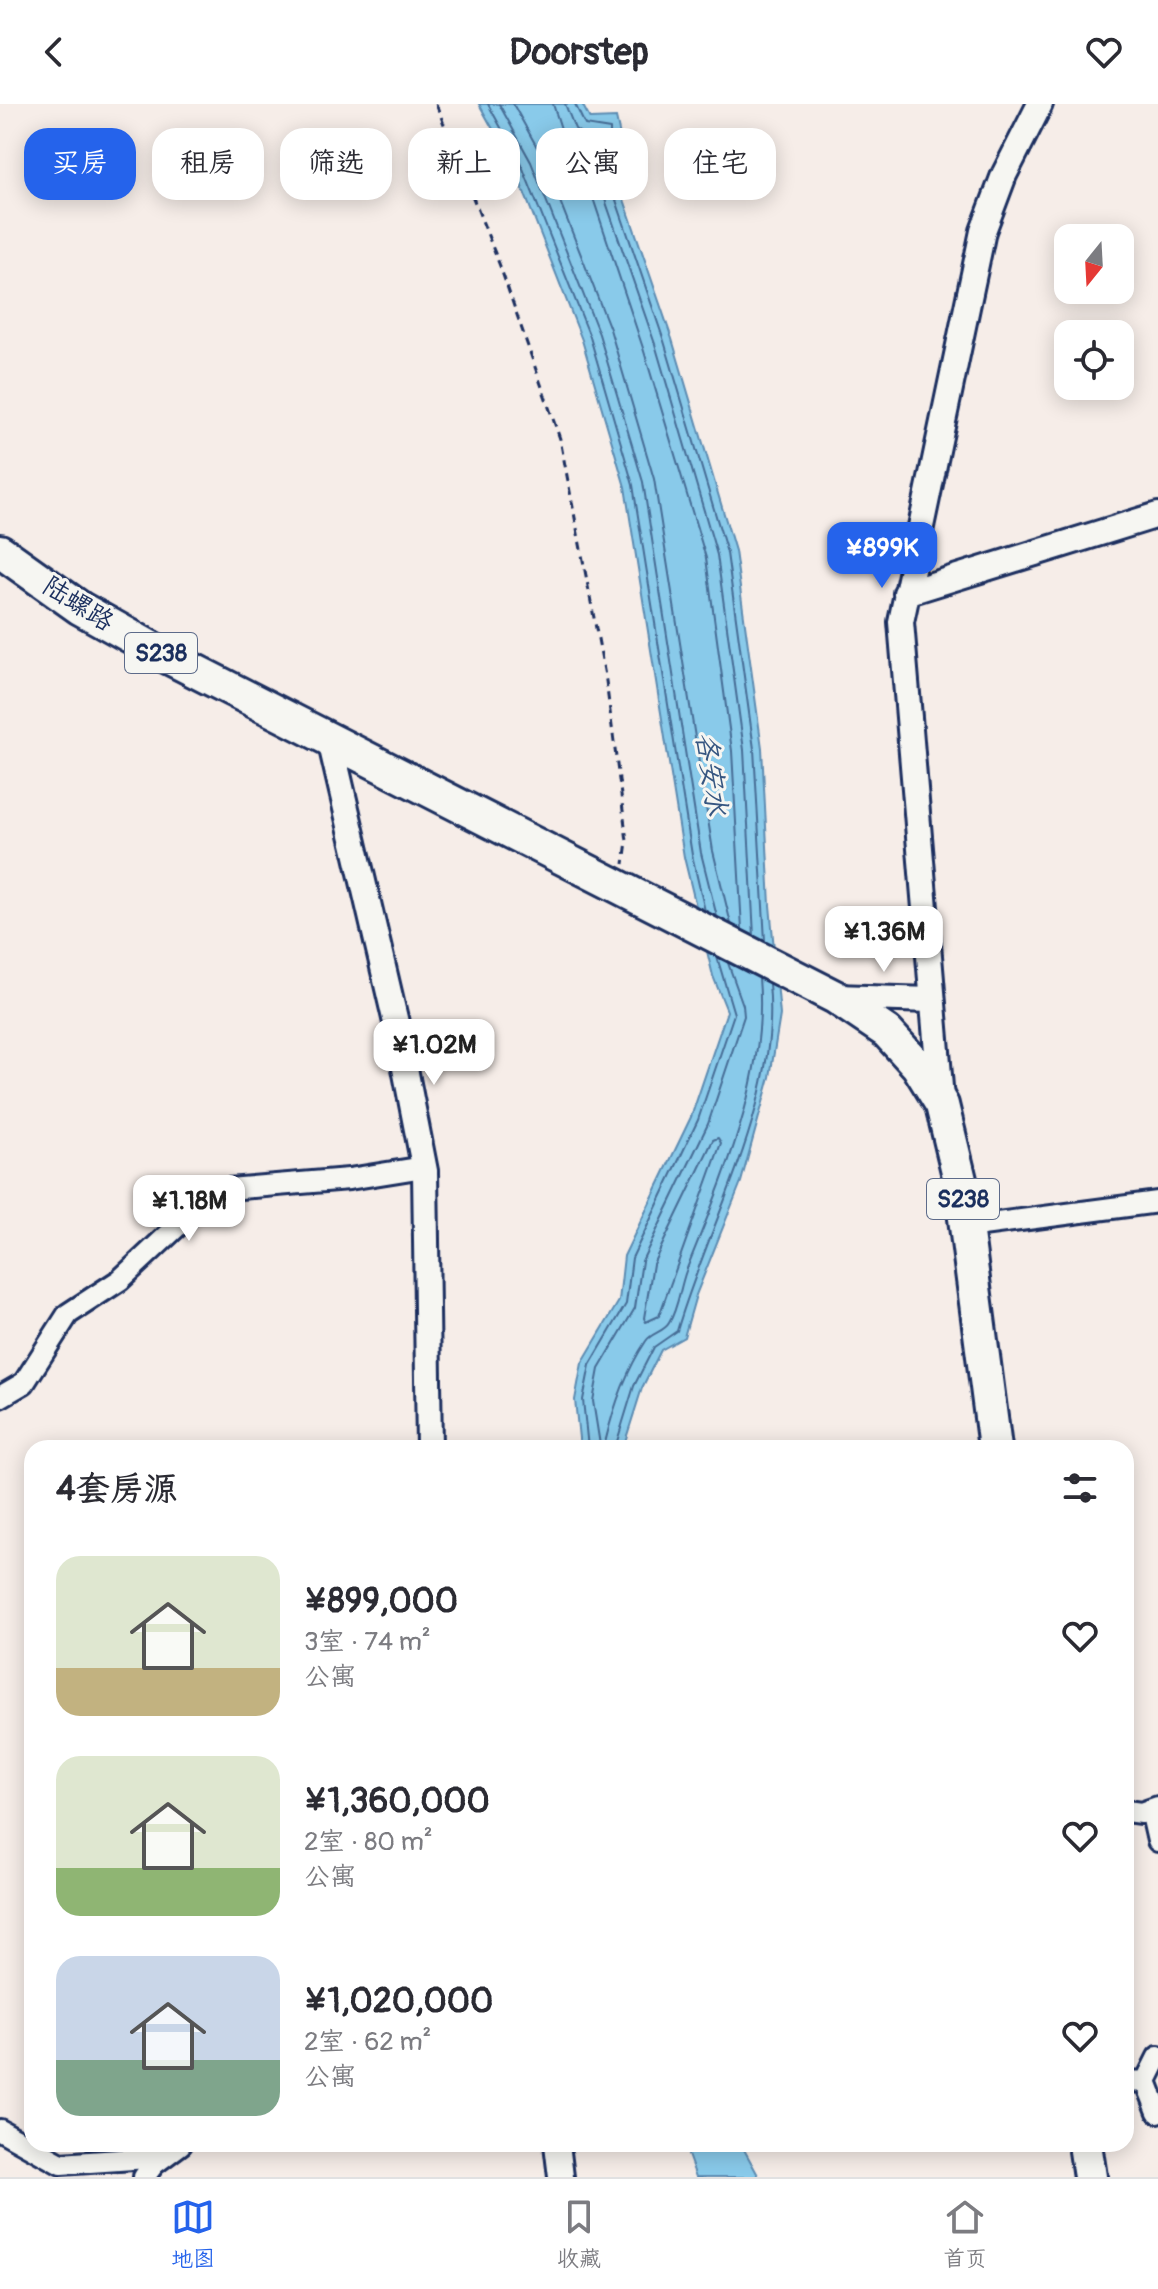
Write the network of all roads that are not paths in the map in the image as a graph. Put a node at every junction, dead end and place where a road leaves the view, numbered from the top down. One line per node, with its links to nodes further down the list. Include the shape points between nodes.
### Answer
1 (1040, 104): 4 (street, via 983,231)
2 (1158, 515): 4 (street)
3 (1, 553): 5 (main road, 陆螺路 / S238, via 80,608)
4 (906, 593): 7 (street, via 901,622)
5 (330, 740): 6 (main road, S238); 9 (street)
6 (835, 997): 7 (street); 8 (main road, S238, via 887,1032 918,1066)
7 (931, 1000): 8 (street)
8 (942, 1105): 11 (main road, S238)
9 (424, 1167): 12 (street, via 216,1190 120,1280 68,1314 24,1383); 13 (street)
10 (1158, 1202): 11 (street)
11 (967, 1227): 14 (main road, S238)
12 (0, 1397)
13 (429, 1440)
14 (994, 1440)
15 (1155, 1809): 16 (street); 17 (street)
16 (1134, 1812)
17 (1158, 1841)
18 (1158, 2057): 19 (street)
19 (1136, 2082): 20 (street)
20 (1158, 2112)
21 (0, 2130): 22 (street)
22 (24, 2143)
23 (39, 2152): 27 (street, via 61,2164)
24 (169, 2152): 27 (street)
25 (558, 2152): 29 (street)
26 (1086, 2152): 30 (main road)
27 (162, 2157): 28 (street)
28 (144, 2177)
29 (561, 2177)
30 (1090, 2177)

